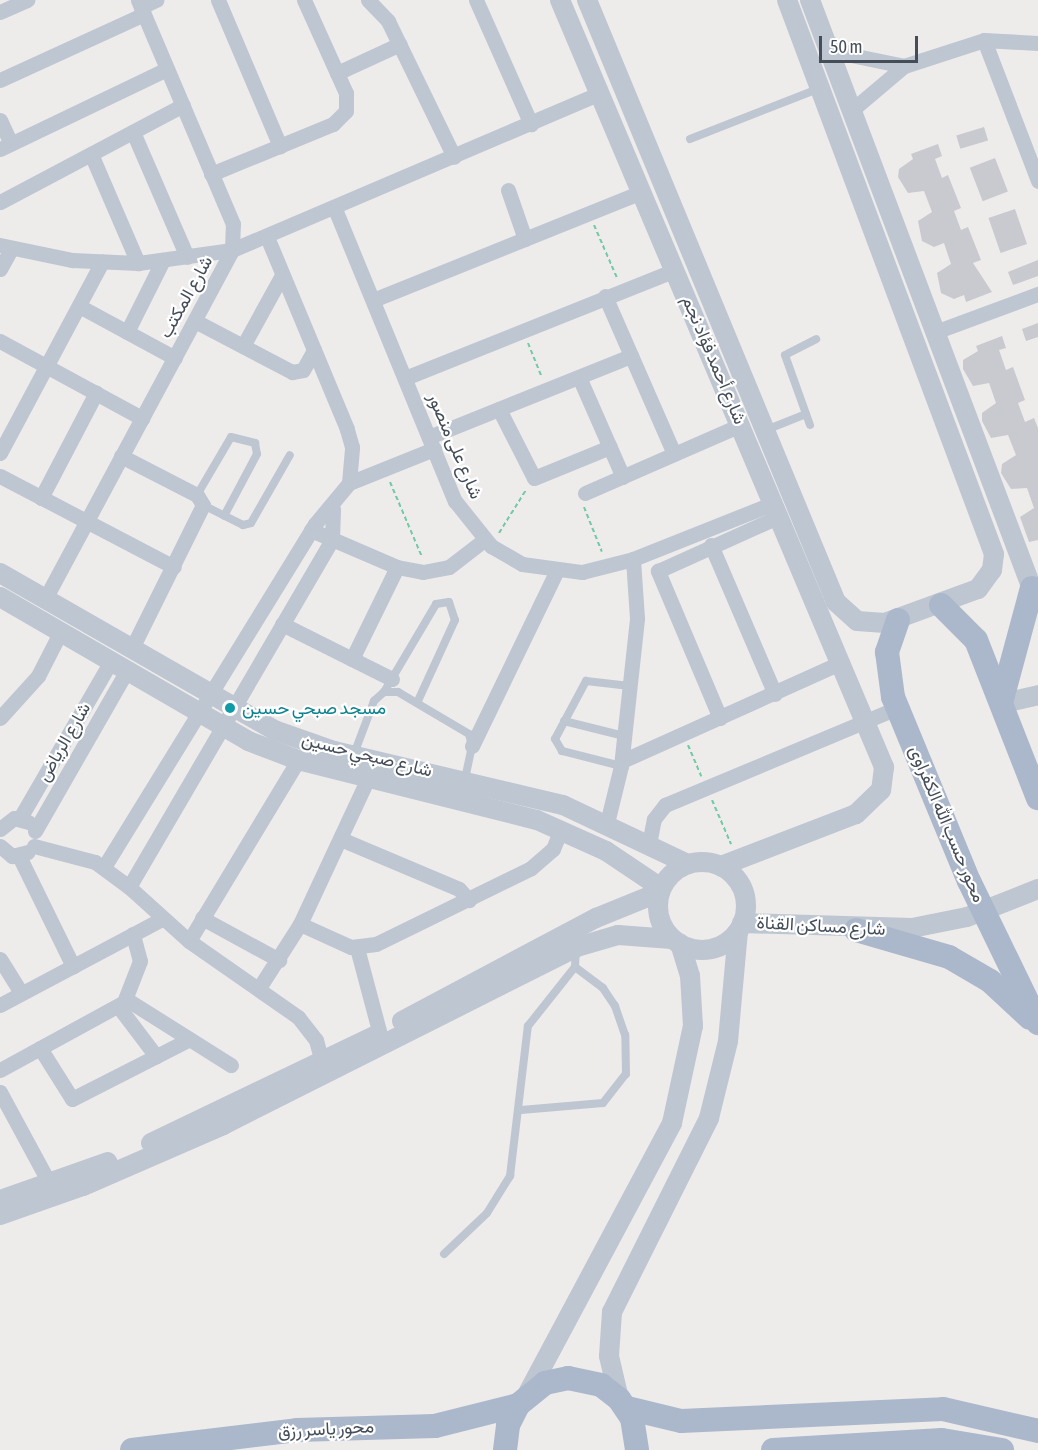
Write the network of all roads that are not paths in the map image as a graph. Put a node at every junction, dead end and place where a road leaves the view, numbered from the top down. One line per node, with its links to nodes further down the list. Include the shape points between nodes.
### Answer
1 (156, 0): 10 (street)
2 (218, 0): 30 (street)
3 (304, 0): 20 (street)
4 (368, 0): 17 (street, via 383,14)
5 (477, 0): 27 (street)
6 (560, 0): 23 (street, شارع أحمد فؤاد نجم)
7 (587, 0): 74 (street, شارع أحمد فؤاد نجم)
8 (787, 0): 13 (street, شارع أحمد فؤاد نجم)
9 (20, 2): 12 (street)
10 (141, 7): 19 (street, شارع المكتب); 21 (street)
11 (813, 8): 13 (street); 14 (street)
12 (0, 12)
13 (796, 24): 22 (street, شارع أحمد فؤاد نجم)
14 (825, 40): 18 (street, via 860,58); 25 (street)
15 (984, 40): 16 (street); 18 (street); 35 (street)
16 (1038, 43)
17 (400, 44): 20 (street); 33 (street)
18 (904, 66): 25 (street)
19 (167, 69): 24 (street, شارع المكتب); 31 (street)
20 (337, 73): 30 (street, via 348,102 341,119)
21 (0, 80)
22 (820, 88): 29 (lane); 103 (street, شارع أحمد فؤاد نجم, via 993,546 992,570 983,583)
23 (600, 93): 27 (street); 37 (street, شارع أحمد فؤاد نجم)
24 (183, 105): 28 (street); 34 (street, شارع المكتب)
25 (852, 110): 57 (street)
26 (0, 120): 31 (street)
27 (531, 124): 33 (street)
28 (133, 132): 32 (street); 44 (street)
29 (690, 139)
30 (280, 146): 34 (street)
31 (5, 147)
32 (91, 154): 38 (street); 47 (street)
33 (454, 157): 39 (street)
34 (211, 174): 43 (street, شارع المكتب, via 232,224)
35 (1038, 181)
36 (508, 190): 41 (street)
37 (642, 192): 41 (street); 49 (street, شارع أحمد فؤاد نجم)
38 (0, 202)
39 (335, 209): 40 (street); 53 (street, شارع على منصور)
40 (268, 239): 43 (street); 50 (street)
41 (525, 239): 53 (street)
42 (6, 247): 46 (street); 48 (street)
43 (232, 250): 44 (street); 55 (street, شارع المكتب)
44 (187, 257): 45 (street)
45 (163, 260): 47 (street); 56 (street)
46 (102, 262): 47 (street); 54 (street)
47 (138, 263)
48 (0, 269)
49 (675, 270): 52 (street); 71 (street, شارع أحمد فؤاد نجم)
50 (282, 275): 60 (street); 61 (street)
51 (1038, 294): 57 (street)
52 (605, 296): 62 (street); 66 (street)
53 (373, 300): 66 (street, شارع على منصور)
54 (79, 306): 56 (street); 64 (street)
55 (195, 321): 60 (street); 63 (street, شارع المكتب)
56 (127, 332): 63 (street)
57 (935, 332): 100 (street)
58 (816, 339): 69 (lane, via 785,355)
59 (0, 341): 64 (street)
60 (243, 346): 61 (street, via 296,373)
61 (314, 350): 83 (street, via 352,447)
62 (631, 356): 65 (street); 78 (street)
63 (175, 358): 70 (street, شارع المكتب)
64 (46, 366): 67 (street); 73 (street)
65 (579, 377): 68 (street); 76 (street)
66 (405, 378): 75 (street, شارع على منصور)
67 (96, 393): 70 (street); 85 (street)
68 (498, 409): 75 (street); 76 (street, via 534,478)
69 (806, 414): 72 (lane); 74 (lane)
70 (142, 418): 80 (street, شارع المكتب)
71 (741, 425): 78 (street); 88 (street, شارع أحمد فؤاد نجم)
72 (810, 425)
73 (6, 429): 77 (street)
74 (764, 431): 104 (street, شارع أحمد فؤاد نجم, via 836,602 866,624)
75 (432, 443): 83 (street); 93 (street, شارع على منصور, via 455,501)
76 (610, 447): 82 (street)
77 (0, 453)
78 (674, 454): 82 (street)
79 (290, 455): 89 (lane, via 251,523)
80 (121, 456): 86 (street); 90 (street, شارع المكتب)
81 (0, 476): 85 (street)
82 (622, 477): 84 (street)
83 (349, 483): 87 (street)
84 (583, 494)
85 (41, 498): 90 (street)
86 (200, 500): 89 (lane); 89 (lane, via 231,436 255,443 257,454); 96 (street)
87 (333, 508): 91 (street); 92 (street)
88 (777, 509): 94 (street); 95 (street, شارع على منصور); 109 (street, شارع أحمد فؤاد نجم)
89 (224, 516)
90 (85, 521): 96 (street); 102 (street, شارع المكتب)
91 (311, 530): 92 (street); 115 (street)
92 (332, 538): 97 (street); 105 (street)
93 (488, 543): 97 (street, via 460,561 429,571); 98 (street, شارع على منصور, via 522,564)
94 (711, 545): 113 (street); 122 (street, via 658,574)
95 (633, 560): 98 (street, شارع على منصور, via 608,567); 112 (street, via 638,604)
96 (174, 567): 107 (street)
97 (397, 567): 108 (street)
98 (556, 572): 127 (street)
99 (0, 573): 102 (street, شارع صبحي حسين)
100 (1035, 596): 116 (main road)
101 (0, 597): 106 (street, شارع صبحي حسين)
102 (45, 599): 107 (street, شارع صبحي حسين)
103 (941, 605): 104 (street, شارع أحمد فؤاد نجم); 116 (main road, via 971,632)
104 (898, 620): 118 (main road, محور حسب الله الكفراوى, via 887,664)
105 (282, 624): 108 (street); 119 (street)
106 (60, 633): 110 (street, شارع صبحي حسين); 121 (street, via 38,676)
107 (131, 650): 115 (street, شارع صبحي حسين)
108 (352, 659): 111 (street)
109 (842, 662): 113 (street); 124 (street, شارع أحمد فؤاد نجم)
110 (118, 667): 120 (street, شارع صبحي حسين); 134 (street, شارع الرياض); 137 (street, شارع الرياض)
111 (388, 686): 117 (lane); 117 (lane, via 436,604 449,602 455,620); 128 (lane, via 374,701)
112 (630, 686): 123 (lane, via 586,681); 126 (street)
113 (775, 694): 122 (street)
114 (1038, 695): 116 (street)
115 (211, 698): 119 (street, شارع صبحي حسين); 120 (street)
116 (1003, 701): 133 (main road)
117 (417, 703): 127 (lane, via 466,731)
118 (897, 708): 124 (street); 148 (main road, محور حسب الله الكفراوى)
119 (232, 709): 125 (street); 128 (street, شارع صبحي حسين, via 292,737)
120 (200, 716): 125 (street, شارع صبحي حسين); 143 (street)
121 (0, 717)
122 (720, 718): 130 (street)
123 (564, 721): 126 (lane); 130 (lane, via 555,739 558,749)
124 (867, 721): 139 (street, via 665,805 654,819); 142 (street, via 885,767 875,800 856,814)
125 (220, 727): 129 (street, شارع صبحي حسين); 144 (street)
126 (624, 736): 130 (street)
127 (472, 747): 132 (lane)
128 (354, 755): 132 (street, شارع صبحي حسين)
129 (298, 760): 131 (street, شارع صبحي حسين); 149 (street)
130 (621, 764): 135 (street)
131 (368, 778): 136 (street, شارع صبحي حسين, via 513,812); 138 (street)
132 (465, 778): 135 (street, شارع صبحي حسين, via 551,801)
133 (1038, 798)
134 (7, 821): 137 (street)
135 (607, 823): 139 (street, شارع صبحي حسين)
136 (561, 829): 145 (street, شارع صبحي حسين); 147 (street, via 540,862)
137 (35, 838): 140 (street); 143 (street)
138 (343, 840): 147 (street, via 459,889); 151 (street)
139 (649, 844): 141 (street, شارع صبحي حسين)
140 (6, 853): 161 (street)
141 (688, 864): 142 (street); 145 (street)
142 (721, 866): 152 (street, via 741,886)
143 (104, 867): 144 (street)
144 (129, 887): 150 (street)
145 (661, 890): 156 (street, via 658,912); 168 (street, via 596,918)
146 (1038, 890): 148 (street, شارع مساكن القناة)
147 (469, 900): 157 (street)
148 (984, 911): 153 (street, شارع مساكن القناة, via 920,926); 166 (main road, محور حسب الله الكفراوى)
149 (202, 918): 155 (street); 160 (street)
150 (162, 919): 154 (street); 155 (street)
151 (300, 924): 157 (street); 160 (street)
152 (740, 927): 153 (street, شارع مساكن القناة, via 793,921); 156 (street, via 707,950); 181 (street, via 728,1041 709,1118 612,1312 609,1356)
153 (856, 930): 166 (main road, via 949,957 990,981)
154 (133, 934): 161 (street); 164 (street, via 140,961)
155 (189, 941): 162 (street)
156 (676, 941): 158 (street, via 618,935); 180 (street, via 694,1009 686,1074 672,1123)
157 (357, 948): 168 (street)
158 (576, 957): 168 (street); 175 (lane, via 528,1026); 175 (lane, via 615,1006 625,1035 626,1074 603,1103)
159 (0, 958): 163 (street)
160 (279, 960): 162 (street)
161 (73, 966): 163 (street)
162 (260, 988): 172 (street, via 304,1024)
163 (21, 993): 165 (street)
164 (122, 1003): 167 (street); 169 (street); 170 (street)
165 (0, 1005)
166 (1038, 1025)
167 (190, 1039): 170 (street); 171 (street)
168 (381, 1039): 172 (street)
169 (40, 1047): 170 (street, via 72,1099); 173 (street)
170 (156, 1056)
171 (231, 1065)
172 (324, 1067): 176 (street)
173 (0, 1070)
174 (1, 1095): 176 (street)
175 (521, 1110): 179 (lane, via 516,1155 500,1196)
176 (53, 1190): 177 (street); 178 (street)
177 (0, 1200)
178 (0, 1215)
179 (444, 1254)
180 (522, 1400): 181 (main road, محور ياسر رزق, via 545,1383 579,1378); 183 (main road, محور ياسر رزق, via 435,1426 297,1430); 184 (main road, via 508,1425)
181 (623, 1403): 182 (main road, محور ياسر رزق, via 681,1420 933,1408 983,1415); 185 (main road)
182 (1038, 1431)
183 (132, 1450)
184 (505, 1450)
185 (637, 1450)
186 (772, 1450): 187 (main road, via 942,1440)
187 (1002, 1450)

